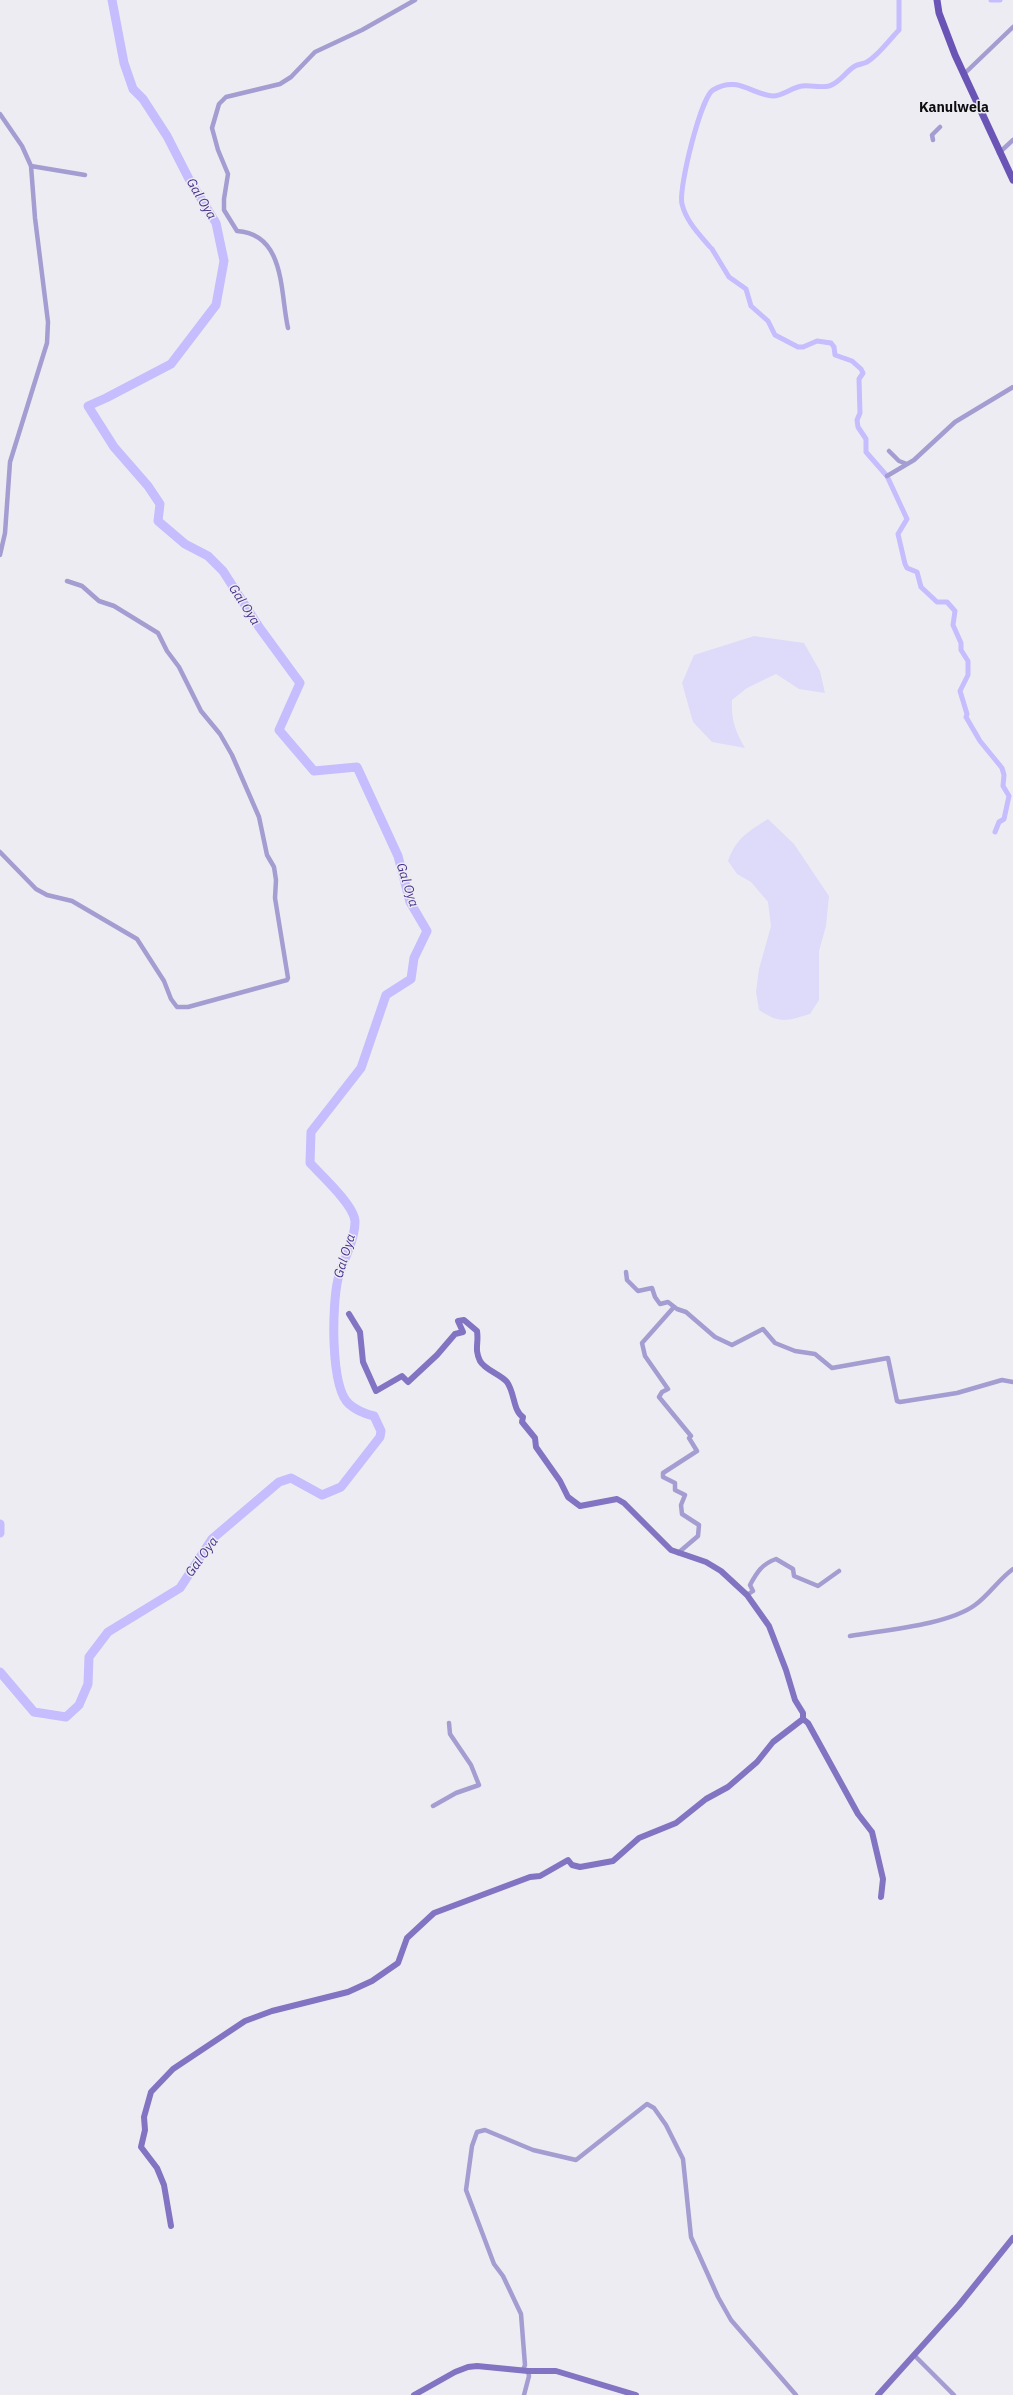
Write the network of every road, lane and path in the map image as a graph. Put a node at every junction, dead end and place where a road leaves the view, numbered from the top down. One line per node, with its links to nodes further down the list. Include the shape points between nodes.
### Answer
1 (415, 0): 13 (street, via 362,30 315,52 291,77 280,84 226,97 219,104 212,128 228,174 224,210 237,231 250,232 264,241 273,254 284,290)
2 (937, 0): 4 (main road, via 939,13)
3 (1013, 27): 4 (street)
4 (964, 74): 9 (main road)
5 (0, 114): 10 (street, via 22,146)
6 (940, 127): 7 (street, via 932,135)
7 (933, 140)
8 (1013, 140): 9 (street)
9 (999, 153): 12 (main road)
10 (31, 166): 11 (street); 18 (street, via 47,305 47,343 10,462 5,533)
11 (85, 175)
12 (1013, 180)
13 (288, 328)
14 (1013, 387): 16 (street, via 949,427 924,452)
15 (889, 451): 16 (street, via 899,461)
16 (907, 464): 17 (street)
17 (887, 476)
18 (0, 555)
19 (67, 581): 20 (street, via 82,586 98,601 114,606 158,633 179,667 200,711 220,734 232,755 259,817 267,855 274,867 275,898 288,978 188,1007 177,1007 137,939 72,901 47,895 36,889)
20 (0, 852)
21 (626, 1272): 22 (street, via 627,1280 638,1291 652,1288 654,1298 660,1304 668,1302)
22 (674, 1307): 24 (street, via 686,1312 715,1337 732,1345 763,1329 775,1343 786,1349 815,1354 832,1368 888,1358 897,1401 900,1402 957,1393 1002,1380); 25 (street, via 642,1343 645,1356 668,1389 659,1397 691,1436 689,1438 697,1451 663,1473 663,1477 675,1483 675,1490 685,1495 681,1505 682,1514 698,1525 698,1536)
23 (349, 1314): 25 (main road, via 360,1332 363,1362 376,1391 402,1376 408,1382 455,1334 463,1332 458,1321 464,1320 477,1331 475,1348 481,1363 506,1382 514,1394 516,1410 523,1417 522,1422 535,1438 536,1447 568,1497 580,1506 616,1499 624,1503 671,1550)
24 (1013, 1382)
25 (678, 1553): 28 (main road, via 706,1562 721,1571)
26 (1013, 1569): 29 (street, via 975,1605 952,1616 908,1627)
27 (839, 1571): 28 (street, via 818,1586 794,1576 793,1569 776,1559 764,1563 750,1585 753,1591)
28 (747, 1595): 30 (main road, via 769,1626 795,1700 803,1713)
29 (850, 1636)
30 (803, 1719): 33 (main road, via 808,1723 858,1814 872,1832 884,1879); 34 (main road, via 773,1742 757,1762 722,1792 706,1799 676,1823 639,1838 613,1861 580,1867 572,1865 568,1860 540,1876 530,1877 434,1913 407,1938 398,1963 388,1972 348,1992 272,2011 245,2021 173,2069 151,2092 144,2117 145,2130 141,2148 157,2168 164,2185)
31 (449, 1723): 32 (street, via 450,1734 471,1765 479,1785 456,1793)
32 (433, 1806)
33 (881, 1897)
34 (171, 2226)
35 (1013, 2238): 36 (main road, via 985,2275)
36 (914, 2355): 42 (main road); 43 (street)
37 (526, 2371): 38 (main road, via 468,2367); 39 (street, via 529,2376); 40 (main road, via 564,2372); 41 (street, via 521,2314 493,2262 466,2190 472,2146 477,2132 485,2130 533,2150 576,2160 647,2104 654,2108 666,2125 681,2155 686,2178 691,2237 718,2297 731,2320)
38 (414, 2395)
39 (524, 2395)
40 (636, 2395)
41 (796, 2395)
42 (878, 2395)
43 (954, 2395)

